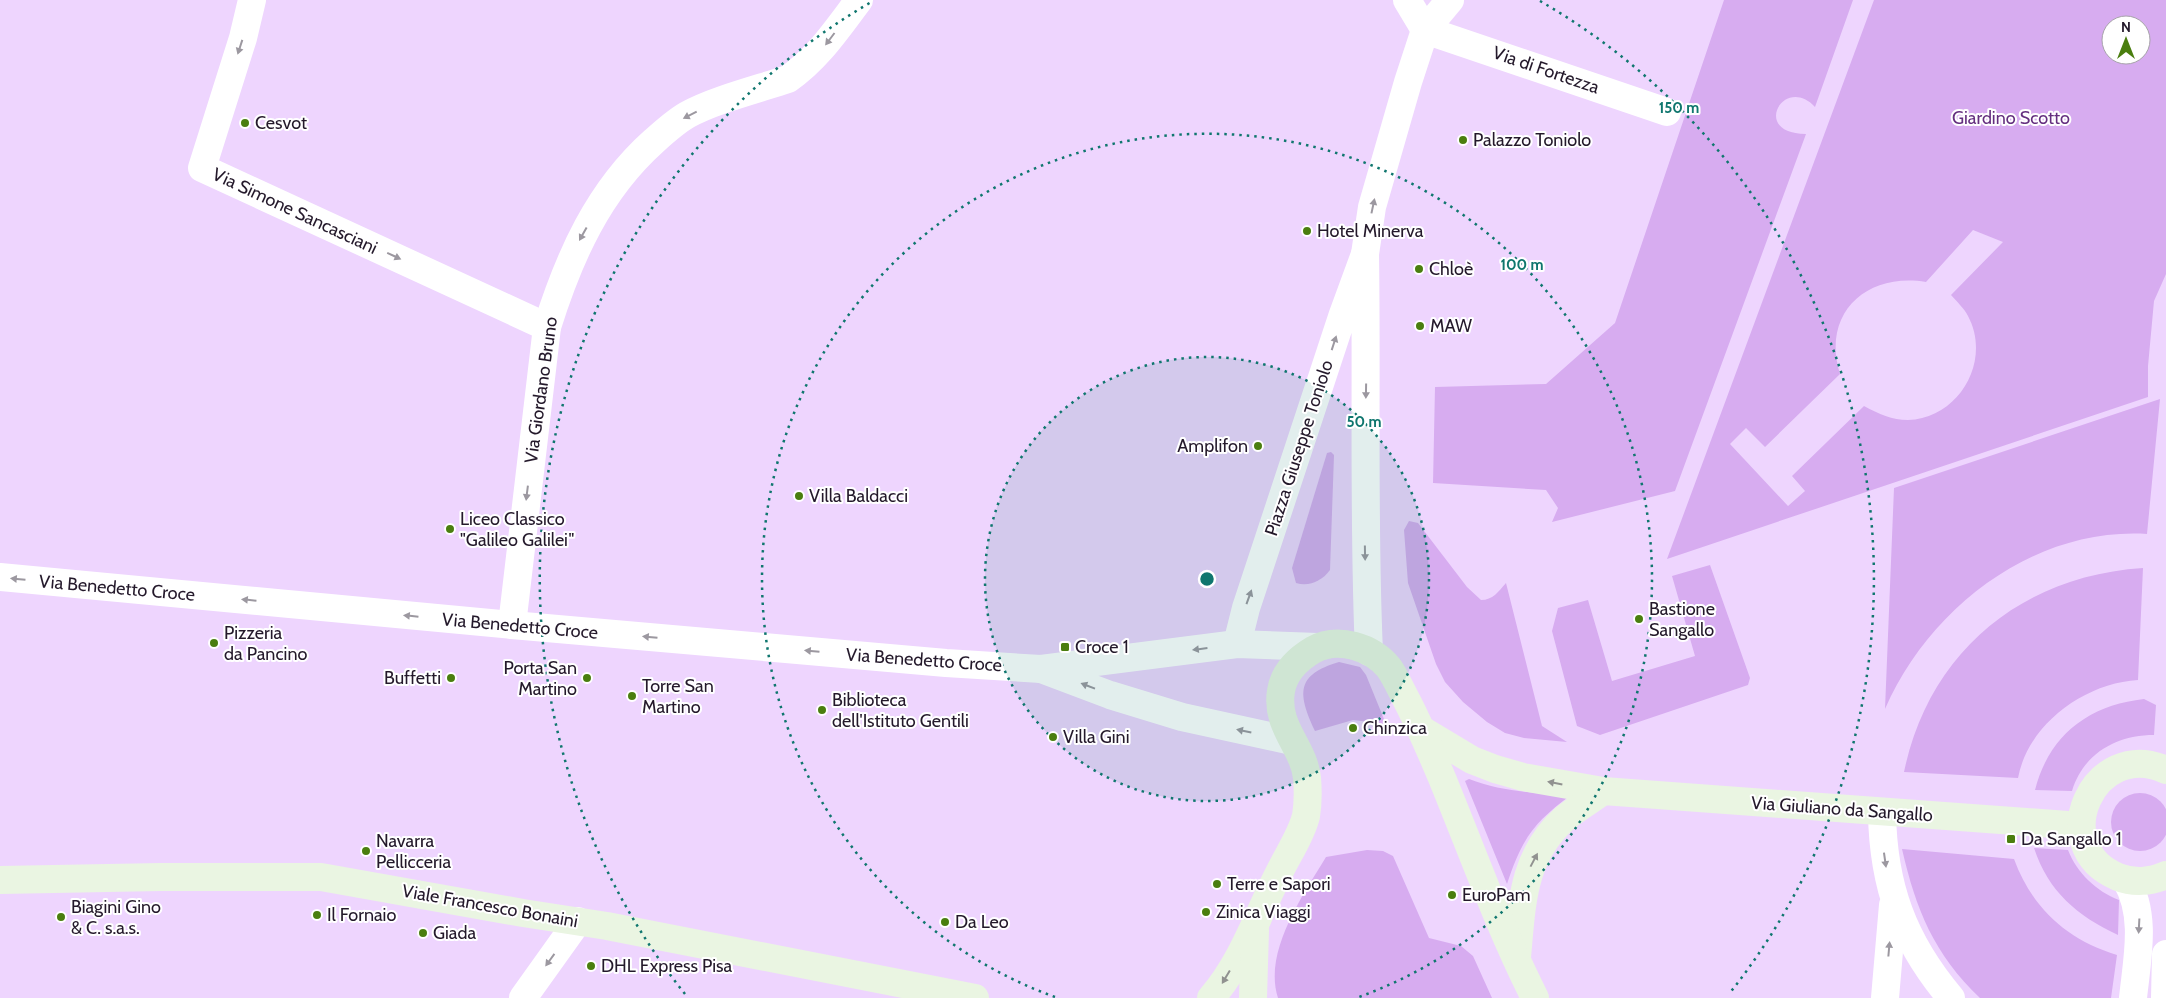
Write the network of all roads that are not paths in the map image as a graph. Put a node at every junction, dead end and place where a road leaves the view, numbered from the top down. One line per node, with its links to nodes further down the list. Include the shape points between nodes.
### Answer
1 (252, 0): 8 (street, Via Simone Sancasciani, one-way to 8, via 202,168)
2 (859, 0): 8 (street, Via Giordano Bruno, one-way to 8, via 821,50 788,79 687,115 633,160 601,201 579,241 561,282)
3 (1407, 0): 5 (street)
4 (1450, 0): 5 (street)
5 (1425, 30): 6 (street, Via di Fortezza); 7 (street, Piazza Giuseppe Toniolo, one-way to 5, via 1372,207)
6 (1667, 112)
7 (1365, 254): 11 (street, Piazza Giuseppe Toniolo, one-way to 7, via 1246,608); 13 (street, Piazza Giuseppe Toniolo, one-way to 13, via 1367,373 1364,468)
8 (547, 327): 10 (street, Via Giordano Bruno, one-way to 10)
9 (0, 577): 10 (street, Via Benedetto Croce, one-way to 9)
10 (512, 625): 14 (street, Via Benedetto Croce, one-way to 10)
11 (1237, 644): 12 (street, Via Benedetto Croce); 14 (street, Via Benedetto Croce, one-way to 14)
12 (1318, 647): 13 (main road, via 1351,645); 16 (main road, via 1295,663 1281,691 1281,715)
13 (1369, 652): 15 (main road, via 1389,668)
14 (1041, 669): 16 (street, Via Benedetto Croce, one-way to 14, via 1182,717)
15 (1422, 730): 18 (main road, Via Giuliano da Sangallo, one-way to 15, via 1496,769 1472,760); 28 (main road)
16 (1292, 742): 26 (main road, via 1306,770 1306,816)
17 (2166, 770): 20 (main road, via 2134,765 2109,774 2086,799)
18 (1603, 791): 19 (main road, Via Giuliano da Sangallo); 28 (main road, one-way to 18, via 1525,885 1533,860 1560,824)
19 (1882, 812): 20 (main road, Via Giuliano da Sangallo); 24 (street, one-way to 24, via 1882,844)
20 (2081, 826): 23 (main road, via 2085,844 2095,860)
21 (2166, 875): 23 (main road, via 2143,881)
22 (0, 880): 25 (main road, Viale Francesco Bonaini, via 321,877)
23 (2126, 880): 36 (street, one-way to 36, via 2135,897 2139,916)
24 (1894, 899): 34 (street, one-way to 24); 35 (street, via 1922,960)
25 (578, 921): 29 (street, one-way to 29); 30 (main road, Viale Francesco Bonaini)
26 (1256, 923): 31 (main road, one-way to 31); 32 (main road)
27 (2166, 954): 37 (street)
28 (1517, 959): 33 (main road)
29 (523, 998)
30 (975, 998)
31 (1211, 998)
32 (1253, 998)
33 (1535, 998)
34 (1885, 998)
35 (1951, 998)
36 (2133, 998)
37 (2165, 998)

